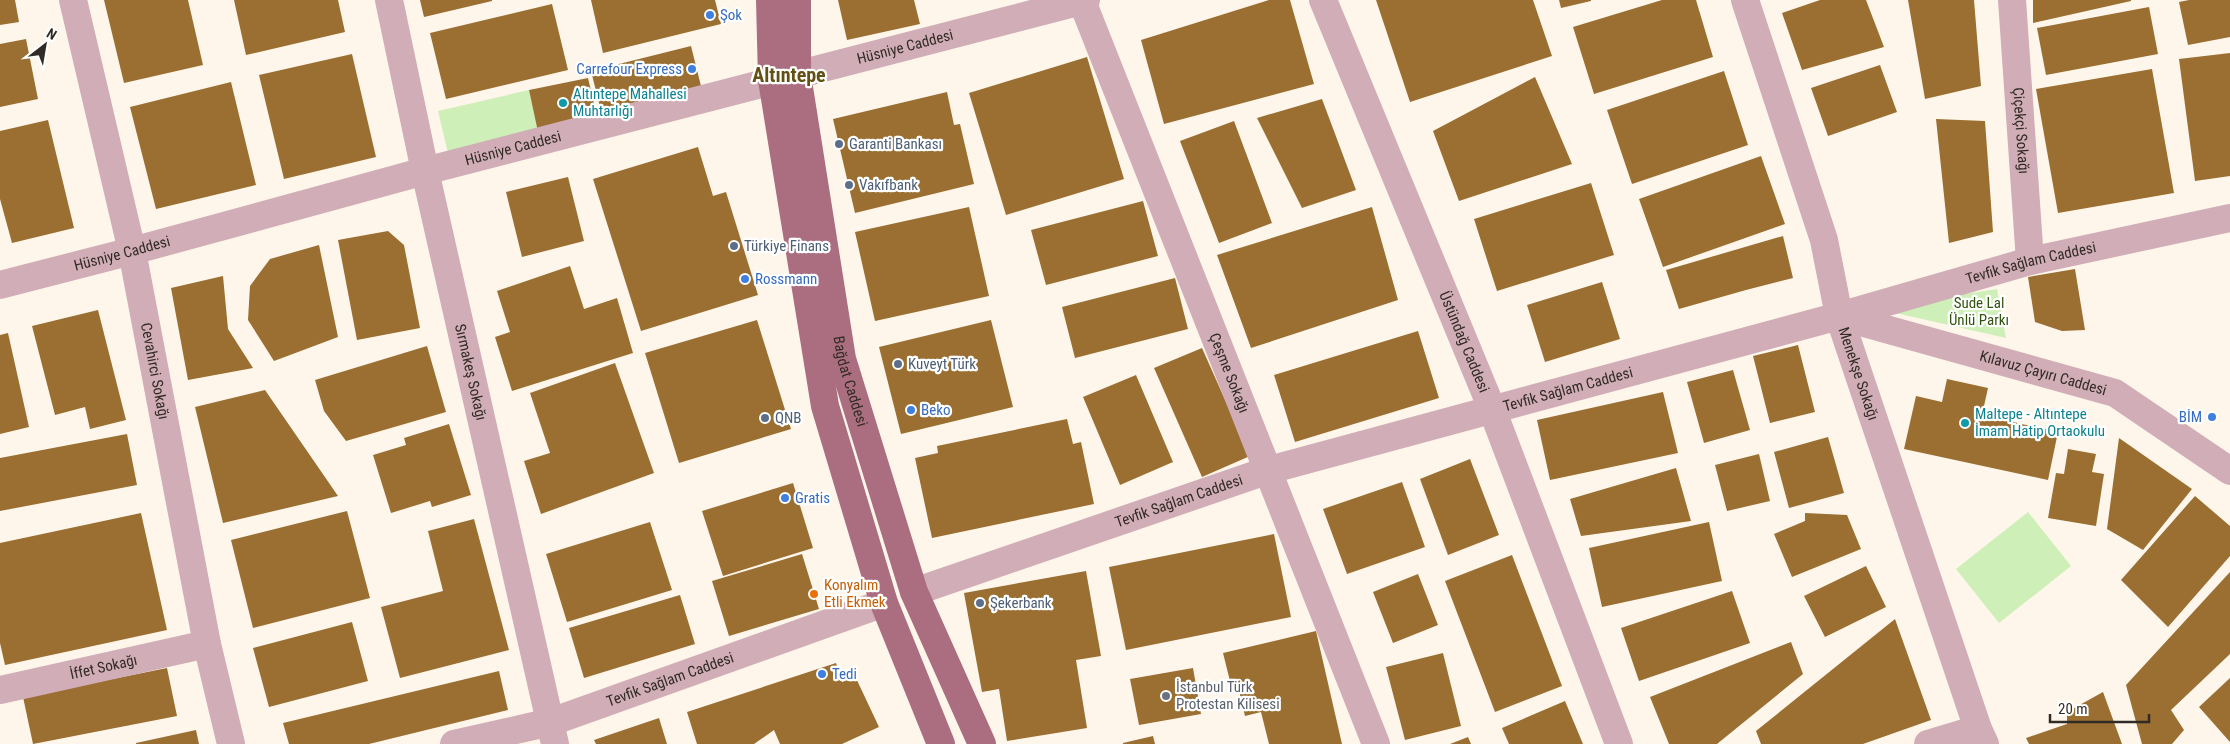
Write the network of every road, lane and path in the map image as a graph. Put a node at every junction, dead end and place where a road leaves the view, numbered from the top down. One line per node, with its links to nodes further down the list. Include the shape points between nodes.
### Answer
1 (73, 0): 12 (street, Cevahirci Sokağı)
2 (389, 0): 10 (street, Sırmakeş Sokağı)
3 (770, 0): 9 (main road, Bağdat Caddesi)
4 (797, 0): 9 (main road, Bağdat Caddesi)
5 (1084, 0): 9 (street, Hüsniye Caddesi); 17 (street, Çeşme Sokağı)
6 (1324, 0): 16 (street, Üstündağ Caddesi)
7 (1745, 0): 15 (street, Menekşe Sokağı, via 1824,240)
8 (2012, 0): 13 (street, Çiçekçi Sokağı)
9 (785, 77): 10 (street, Hüsniye Caddesi); 19 (main road, Bağdat Caddesi, via 842,359); 20 (main road, Bağdat Caddesi, via 825,406)
10 (426, 171): 12 (street, Hüsniye Caddesi); 23 (street, Sırmakeş Sokağı)
11 (2230, 218): 13 (street, Tevfik Sağlam Caddesi)
12 (132, 251): 14 (street, Hüsniye Caddesi); 21 (street, Cevahirci Sokağı)
13 (2030, 261): 15 (street, Tevfik Sağlam Caddesi)
14 (0, 285)
15 (1838, 316): 16 (street, Tevfik Sağlam Caddesi); 18 (street, Kılavuz Çayırı Caddesi, via 2115,393); 24 (street, Menekşe Sokağı)
16 (1492, 409): 17 (street, Tevfik Sağlam Caddesi); 30 (street, Üstündağ Caddesi)
17 (1268, 470): 19 (street, Tevfik Sağlam Caddesi); 29 (street, Çeşme Sokağı)
18 (2230, 471)
19 (914, 592): 28 (main road, Bağdat Caddesi)
20 (884, 603): 23 (street, Tevfik Sağlam Caddesi); 27 (main road, Bağdat Caddesi)
21 (207, 644): 22 (street, İffet Sokağı); 25 (street, Cevahirci Sokağı)
22 (0, 690)
23 (553, 733): 26 (street, Tevfik Sağlam Caddesi)
24 (1981, 737): 31 (street)
25 (231, 744)
26 (454, 744)
27 (941, 744)
28 (982, 744)
29 (1376, 744)
30 (1619, 744)
31 (1928, 744)

